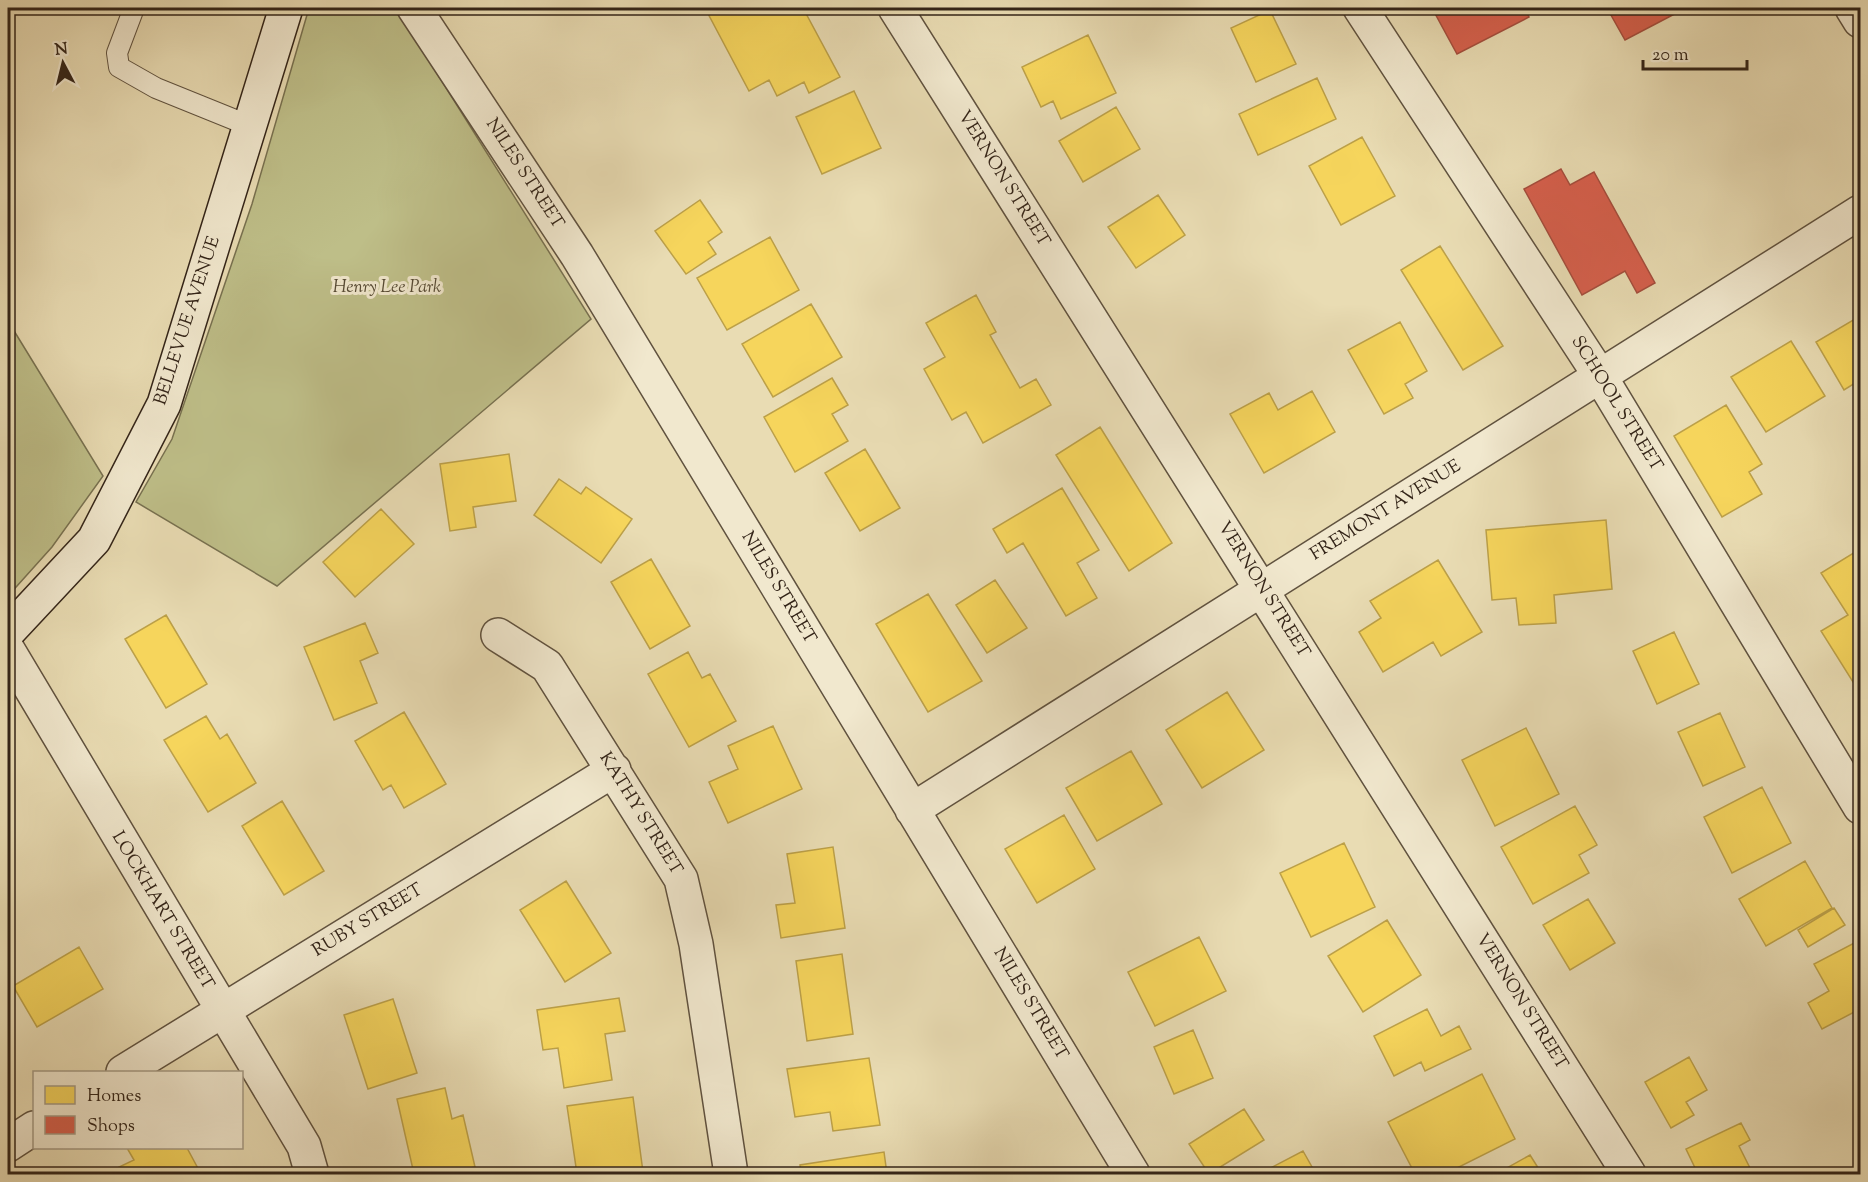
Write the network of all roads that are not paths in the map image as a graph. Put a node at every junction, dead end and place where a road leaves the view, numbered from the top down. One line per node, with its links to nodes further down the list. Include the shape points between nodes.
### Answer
1 (134, 8): 8 (lane, via 117,53 119,67 156,88)
2 (286, 8): 8 (street, BELLEVUE AVENUE)
3 (414, 8): 17 (street, NILES STREET, via 577,255)
4 (895, 8): 11 (street, VERNON STREET)
5 (1360, 8): 10 (street, SCHOOL STREET)
6 (1852, 8): 7 (street)
7 (1860, 21)
8 (250, 126): 12 (street, BELLEVUE AVENUE, via 164,404 94,540)
9 (1860, 212): 10 (street, FREMONT AVENUE)
10 (1600, 376): 11 (street, FREMONT AVENUE); 16 (street, SCHOOL STREET)
11 (1263, 589): 17 (street, FREMONT AVENUE); 25 (street, VERNON STREET)
12 (8, 632)
13 (498, 635): 15 (street, KATHY STREET, via 547,666)
14 (8, 650): 18 (street, LOCKHART STREET)
15 (614, 770): 18 (street, RUBY STREET); 23 (street, KATHY STREET, via 681,879 696,945)
16 (1860, 807)
17 (912, 810): 24 (street, NILES STREET)
18 (221, 1011): 19 (street, RUBY STREET); 22 (street, LOCKHART STREET, via 304,1146)
19 (125, 1071)
20 (33, 1129): 21 (street)
21 (8, 1145)
22 (312, 1174)
23 (731, 1174)
24 (1133, 1174)
25 (1629, 1174)

